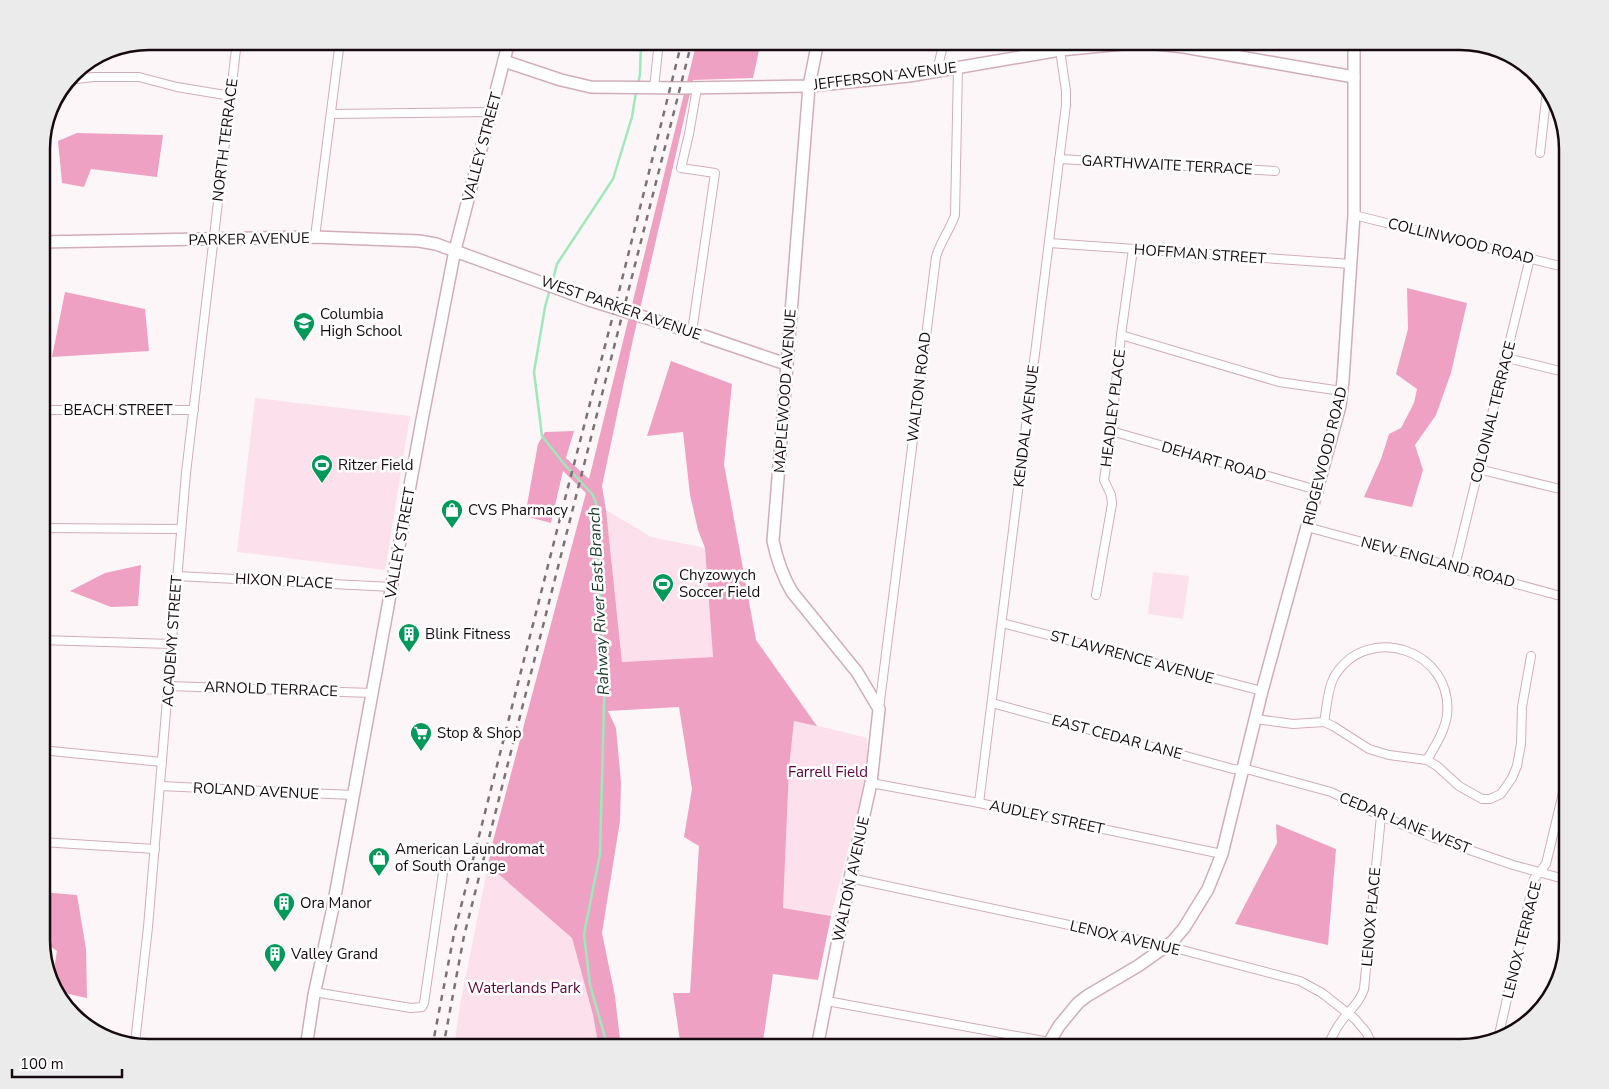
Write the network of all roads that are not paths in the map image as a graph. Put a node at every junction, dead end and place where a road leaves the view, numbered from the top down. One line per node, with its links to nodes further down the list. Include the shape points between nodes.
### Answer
1 (236, 50): 18 (street, NORTH TERRACE)
2 (339, 50): 21 (street)
3 (507, 50): 10 (street, VALLEY STREET)
4 (658, 50): 16 (street)
5 (816, 50): 15 (street, MAPLEWOOD AVENUE)
6 (942, 50): 12 (street)
7 (1060, 50): 11 (street, JEFFERSON AVENUE); 23 (street, KENDAL AVENUE, via 1066,106)
8 (1215, 50): 13 (street, JEFFERSON AVENUE)
9 (1354, 50): 13 (street, RIDGEWOOD ROAD)
10 (504, 61): 16 (street, JEFFERSON AVENUE, via 584,86); 20 (street, VALLEY STREET)
11 (958, 68): 12 (street, JEFFERSON AVENUE); 63 (street, WALTON ROAD, via 955,215 936,257)
12 (937, 71): 15 (street, JEFFERSON AVENUE)
13 (1354, 77): 25 (street, RIDGEWOOD ROAD)
14 (80, 78): 18 (street, via 139,77)
15 (809, 86): 17 (street, JEFFERSON AVENUE); 38 (street, MAPLEWOOD AVENUE)
16 (654, 88): 17 (street, JEFFERSON AVENUE)
17 (697, 88): 35 (street, via 681,168 715,173)
18 (231, 96): 27 (street, NORTH TERRACE)
19 (1546, 100): 22 (street)
20 (492, 112): 21 (street); 31 (street, VALLEY STREET)
21 (331, 114): 26 (street)
22 (1540, 153)
23 (1059, 160): 24 (street, GARTHWAITE TERRACE); 29 (street, KENDAL AVENUE)
24 (1275, 172)
25 (1354, 215): 32 (street, COLLINWOOD ROAD); 33 (street, RIDGEWOOD ROAD)
26 (315, 237): 27 (street, PARKER AVENUE); 31 (street, PARKER AVENUE, via 419,241)
27 (214, 240): 28 (street, PARKER AVENUE); 42 (street, ACADEMY STREET)
28 (50, 242)
29 (1049, 243): 30 (street, HOFFMAN STREET); 55 (street, KENDAL AVENUE)
30 (1133, 249): 33 (street, HOFFMAN STREET); 36 (street, HEADLEY PLACE)
31 (455, 250): 35 (street, WEST PARKER AVENUE, via 623,311); 52 (street, VALLEY STREET)
32 (1530, 258): 34 (street, COLLINWOOD ROAD); 37 (street, COLONIAL TERRACE)
33 (1351, 264): 40 (street, RIDGEWOOD ROAD)
34 (1559, 266)
35 (692, 332): 38 (street, WEST PARKER AVENUE)
36 (1121, 335): 40 (street, via 1279,382); 43 (street, HEADLEY PLACE)
37 (1507, 358): 39 (street); 44 (street, COLONIAL TERRACE)
38 (786, 364): 63 (street, MAPLEWOOD AVENUE, via 773,541 777,561 792,592 857,672)
39 (1559, 371)
40 (1342, 391): 46 (street, RIDGEWOOD ROAD)
41 (50, 410): 42 (street, BEACH STREET)
42 (194, 410): 49 (street, ACADEMY STREET)
43 (1111, 431): 46 (street, DEHART ROAD); 53 (street, HEADLEY PLACE, via 1104,480 1112,504)
44 (1478, 469): 45 (street); 50 (street, COLONIAL TERRACE)
45 (1559, 489)
46 (1318, 490): 47 (street, RIDGEWOOD ROAD)
47 (1308, 527): 50 (street, NEW ENGLAND ROAD); 60 (street, RIDGEWOOD ROAD)
48 (50, 528): 49 (street)
49 (181, 529): 51 (street, ACADEMY STREET)
50 (1455, 566): 54 (street, NEW ENGLAND ROAD)
51 (176, 576): 52 (street, HIXON PLACE); 57 (street, ACADEMY STREET)
52 (392, 587): 61 (street, VALLEY STREET)
53 (1096, 595)
54 (1559, 595)
55 (1002, 623): 60 (street, ST LAWRENCE AVENUE); 62 (street, KENDAL AVENUE)
56 (50, 640): 57 (street)
57 (171, 644): 59 (street, ACADEMY STREET)
58 (1531, 656): 67 (street, via 1517,766 1501,794 1482,799 1459,786)
59 (169, 686): 61 (street, ARNOLD TERRACE); 68 (street, ACADEMY STREET)
60 (1262, 691): 64 (street, RIDGEWOOD ROAD)
61 (372, 693): 72 (street, VALLEY STREET)
62 (992, 703): 69 (street, EAST CEDAR LANE); 73 (street, KENDAL AVENUE)
63 (879, 709): 70 (street, WALTON AVENUE)
64 (1256, 720): 65 (street, via 1293,724); 69 (street, RIDGEWOOD ROAD)
65 (1324, 722): 67 (street, via 1369,749); 67 (street, via 1330,684 1347,662 1375,648 1407,651 1433,668 1446,697 1446,722)
66 (50, 751): 68 (street)
67 (1427, 760)
68 (162, 762): 71 (street, ACADEMY STREET)
69 (1242, 770): 75 (street, CEDAR LANE WEST, via 1330,792); 78 (street, RIDGEWOOD ROAD)
70 (871, 783): 73 (street, AUDLEY STREET); 82 (street, WALTON AVENUE)
71 (160, 786): 72 (street, ROLAND AVENUE); 77 (street, ACADEMY STREET)
72 (353, 795): 84 (street, VALLEY STREET)
73 (979, 802): 78 (street, AUDLEY STREET)
74 (1559, 810): 80 (street, LENOX TERRACE, via 1546,864)
75 (1381, 816): 80 (street, CEDAR LANE WEST, via 1432,838); 86 (street, LENOX PLACE, via 1364,989 1360,1000)
76 (50, 842): 77 (street)
77 (155, 849): 88 (street, ACADEMY STREET)
78 (1222, 854): 83 (street, RIDGEWOOD ROAD, via 1202,900 1184,928)
79 (445, 859): 84 (street, via 422,1006 411,1008)
80 (1540, 872): 81 (street, CEDAR LANE WEST); 87 (street, LENOX TERRACE, via 1534,879)
81 (1559, 877)
82 (850, 878): 83 (street, LENOX AVENUE); 85 (street, WALTON AVENUE)
83 (1167, 946): 86 (street, LENOX AVENUE, via 1300,982 1322,993); 92 (street, RIDGEWOOD ROAD, via 1082,1000)
84 (314, 992): 89 (street, VALLEY STREET)
85 (827, 1001): 90 (street, WALTON AVENUE); 91 (street)
86 (1348, 1013): 93 (street, LENOX PLACE); 94 (street, LENOX AVENUE)
87 (1500, 1030)
88 (136, 1038)
89 (307, 1039)
90 (819, 1039)
91 (1017, 1039)
92 (1051, 1039)
93 (1330, 1039)
94 (1370, 1039)

